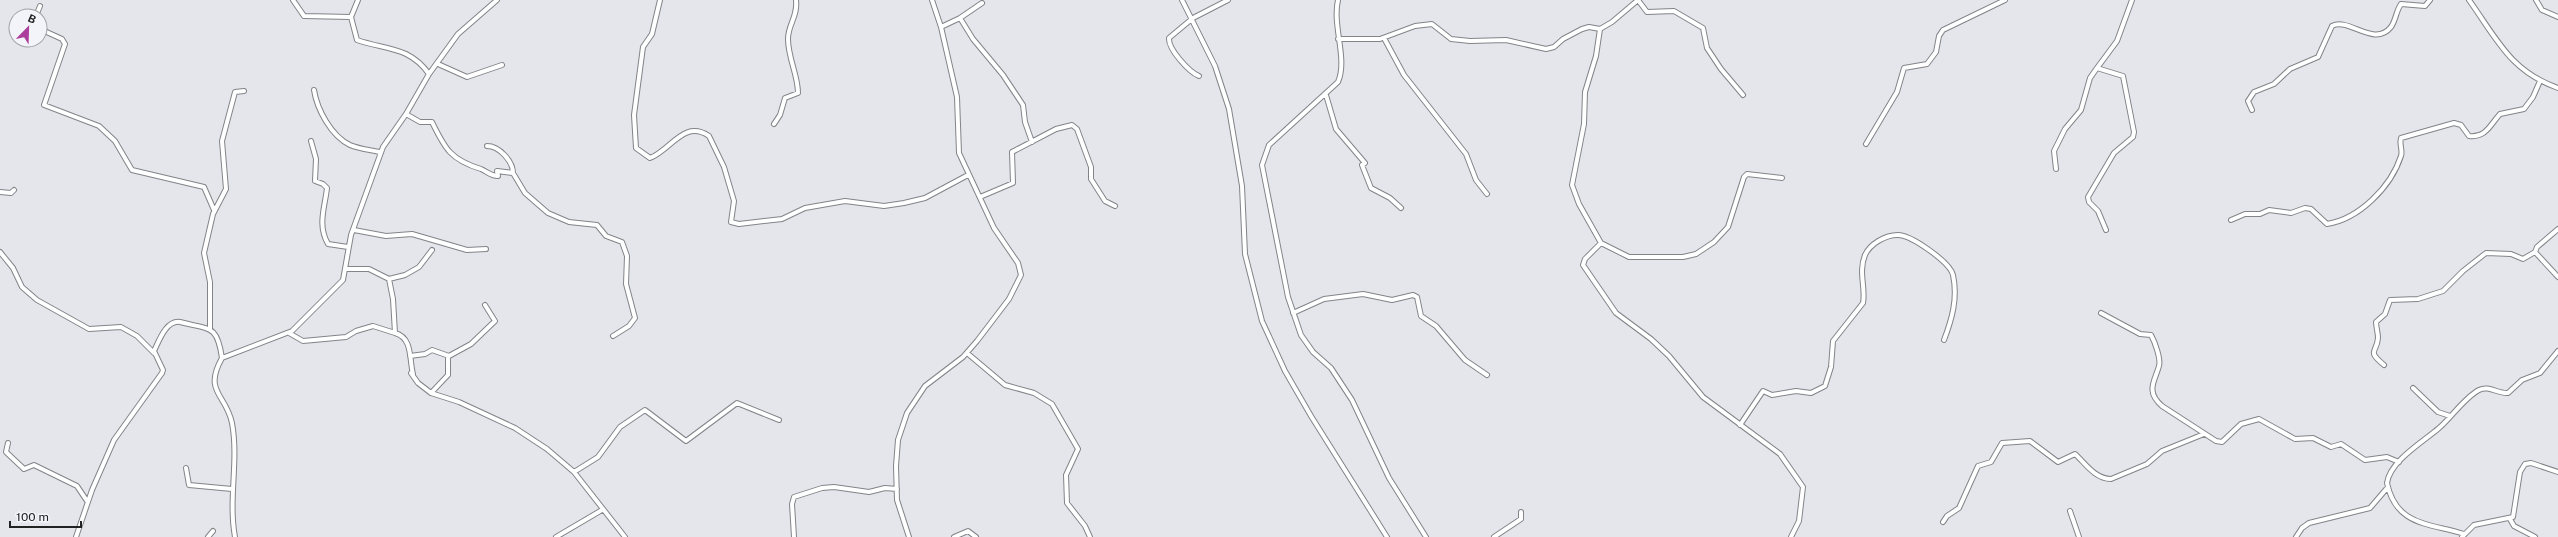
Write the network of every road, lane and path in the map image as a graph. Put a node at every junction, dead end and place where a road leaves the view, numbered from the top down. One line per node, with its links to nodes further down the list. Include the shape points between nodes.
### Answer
1 (292, 0): 17 (street, via 304,16)
2 (358, 0): 17 (street)
3 (498, 0): 26 (street, via 458,34)
4 (660, 0): 47 (street, via 652,34 643,47 634,115 636,148 650,158 682,134 696,130 709,136 724,167 734,201 731,222 738,224 782,219 805,208 845,200 884,206 904,203 925,198)
5 (796, 0): 39 (street, via 796,15 788,40 789,58 798,93 785,98 780,115)
6 (932, 0): 21 (street)
7 (1182, 0): 20 (street)
8 (1228, 0): 20 (street)
9 (1338, 0): 25 (street, via 1335,13)
10 (1638, 0): 22 (street); 36 (street, via 1647,12 1674,11 1703,28 1707,48)
11 (2005, 0): 42 (street, via 1943,30 1936,52 1927,64 1904,68 1897,92)
12 (2132, 0): 28 (street, via 2117,41)
13 (2430, 0): 37 (street, via 2425,6 2402,4 2391,26 2383,32 2374,34 2338,24 2332,26 2318,58 2292,68 2274,84 2251,95 2248,102)
14 (2469, 0): 31 (street, via 2511,60 2521,70)
15 (2536, 0): 18 (street, via 2542,10)
16 (982, 3): 19 (street)
17 (351, 17): 29 (street, via 356,40 408,54)
18 (2558, 17)
19 (960, 18): 21 (street); 41 (street, via 1023,105 1025,122)
20 (1193, 18): 30 (street, via 1168,41 1184,66); 117 (street, via 1215,66 1229,109 1242,186 1245,254 1262,322 1285,372 1310,416)
21 (941, 27): 47 (street, via 957,97 958,147)
22 (1600, 29): 24 (street, via 1589,26 1582,28 1554,47 1546,49 1506,40 1451,39 1432,24 1416,26); 60 (street, via 1596,56 1585,92 1584,124 1572,185)
23 (48, 32): 55 (street, via 62,38 65,44 44,105 99,126 115,141 132,170 204,187)
24 (1384, 38): 25 (street); 51 (street, via 1404,75 1466,154 1476,180)
25 (1338, 39): 35 (street, via 1340,77)
26 (438, 64): 27 (street, via 467,77); 29 (street)
27 (502, 65)
28 (2097, 68): 45 (street, via 2090,78 2081,110 2065,129 2054,150); 59 (street, via 2123,76 2134,132 2133,137 2114,153 2088,197 2089,202 2098,211)
29 (429, 74): 38 (street)
30 (1199, 76)
31 (2540, 80): 32 (street); 56 (street, via 2533,97 2524,109 2500,114 2488,130 2477,135 2469,136 2461,125 2454,123 2401,138 2400,158 2378,195 2362,209 2338,221 2327,224 2311,209 2305,208 2291,213 2269,210 2260,214 2245,214)
32 (2558, 88)
33 (314, 90): 44 (street, via 316,105 343,141)
34 (244, 91): 55 (street, via 235,92 230,104 222,141 227,184 225,194)
35 (1326, 95): 54 (street, via 1336,128 1365,163 1362,165 1371,188 1390,198); 70 (street, via 1269,145 1263,161 1284,278)
36 (1743, 95)
37 (2252, 110)
38 (406, 114): 44 (street); 46 (street, via 420,122 432,122 454,158 489,175 498,176 497,171)
39 (774, 124)
40 (311, 141): 61 (street, via 316,159 315,179 327,188 322,214 324,236 328,244)
41 (1032, 142): 52 (street, via 1011,154 1013,183); 53 (street, via 1056,129 1074,126 1091,167 1091,179 1105,201)
42 (1866, 144)
43 (487, 146): 46 (street, via 495,148 509,159)
44 (380, 152): 58 (street)
45 (2056, 169)
46 (513, 173): 75 (street, via 525,193 548,213 569,222 597,225 607,236 624,244 628,265 626,284 635,318 629,326)
47 (968, 175): 52 (street)
48 (1782, 178): 60 (street, via 1747,174 1741,181 1731,221 1725,233 1690,257 1629,257)
49 (14, 190): 50 (street, via 11,193)
50 (0, 192)
51 (1487, 194)
52 (980, 197): 78 (street, via 994,228 1018,263 1021,276 1009,299)
53 (1115, 206)
54 (1400, 208)
55 (214, 210): 72 (street, via 204,253 210,282)
56 (2231, 220)
57 (2558, 229): 65 (street, via 2537,247)
58 (354, 230): 61 (street); 62 (street, via 386,236 412,234 467,250)
59 (2106, 230)
60 (1601, 244): 89 (street, via 1585,259 1584,265 1616,313 1651,339 1679,367 1703,397)
61 (348, 247): 66 (street)
62 (486, 249)
63 (432, 250): 68 (street, via 419,267 405,275)
64 (0, 252): 79 (street, via 13,268 22,286 37,300 89,328 122,327 137,336)
65 (2535, 252): 67 (street); 83 (street, via 2523,259 2511,254 2486,254 2463,271 2443,291 2413,300 2390,300 2385,314 2376,322 2378,339 2374,354)
66 (345, 269): 68 (street, via 369,269); 73 (street, via 343,280)
67 (2558, 277)
68 (389, 278): 74 (street)
69 (485, 305): 81 (street, via 494,322 471,344)
70 (1293, 313): 84 (street, via 1324,299 1363,294 1392,300 1413,295 1417,297 1421,316 1436,326 1465,360); 118 (street, via 1307,344 1330,368 1352,400 1389,478)
71 (2100, 313): 90 (street, via 2140,334 2152,335 2159,362 2152,382 2156,400)
72 (210, 330): 79 (street, via 174,321 164,332); 82 (street, via 219,338)
73 (289, 333): 74 (street, via 303,341 346,337 373,326); 82 (street)
74 (395, 333): 80 (street, via 406,340)
75 (613, 336)
76 (1944, 340): 89 (street, via 1955,306 1953,273 1948,265 1905,236 1897,235 1878,241 1864,259 1861,277 1863,303 1833,341 1831,367 1825,386 1811,393 1796,391 1772,395 1763,391)
77 (2558, 351): 87 (street, via 2540,373 2522,380 2508,393 2489,388 2479,390)
78 (967, 352): 98 (street, via 931,380 912,402 898,440); 116 (street, via 1005,385 1044,398 1058,412 1078,447 1066,475 1068,503)
79 (154, 353): 99 (street, via 163,370 162,373 142,397 114,440)
80 (410, 356): 81 (street, via 425,354 432,350); 86 (street, via 413,374 411,373)
81 (448, 356): 86 (street, via 448,375)
82 (222, 358): 97 (street, via 215,386 232,423 235,452)
83 (2384, 365)
84 (1487, 375)
85 (2413, 388): 87 (street, via 2438,412)
86 (431, 393): 94 (street, via 459,402 527,434)
87 (2450, 416): 92 (street)
88 (779, 420): 94 (street, via 737,403 686,441 645,410 620,427 598,457)
89 (1740, 425): 120 (street, via 1775,448 1802,485 1799,521)
90 (2204, 434): 92 (street, via 2220,442 2241,424 2259,419 2295,439 2313,438 2331,447 2341,444 2366,460 2387,457); 104 (street, via 2162,451 2147,464 2111,479 2094,473 2075,454 2058,462 2030,441 2002,443 1992,461 1978,466 1959,508)
91 (8, 443): 99 (street, via 6,452 24,469 34,465 74,484)
92 (2400, 462): 96 (street, via 2387,480)
93 (186, 468): 97 (street, via 189,485)
94 (574, 472): 100 (street)
95 (2558, 472): 103 (street, via 2531,463 2525,464 2519,478 2514,514)
96 (2388, 487): 106 (street, via 2398,509 2412,519); 122 (street, via 2370,508 2308,523)
97 (232, 489): 109 (street)
98 (897, 489): 112 (street, via 885,488 869,492 834,487 794,497); 113 (street, via 897,500)
99 (88, 501): 107 (street)
100 (602, 510): 110 (street); 111 (street)
101 (2070, 511): 121 (street)
102 (1521, 512): 119 (street, via 1521,519)
103 (2510, 519): 106 (street, via 2474,525); 123 (street, via 2514,526)
104 (1943, 522)
105 (213, 531): 108 (street)
106 (2463, 536)
107 (76, 537)
108 (208, 537)
109 (235, 537)
110 (556, 537)
111 (625, 537)
112 (794, 537)
113 (909, 537)
114 (954, 537): 115 (street, via 968,531)
115 (976, 537)
116 (1090, 537)
117 (1387, 537)
118 (1426, 537)
119 (1494, 537)
120 (1791, 537)
121 (2079, 537)
122 (2296, 537)
123 (2535, 537)

